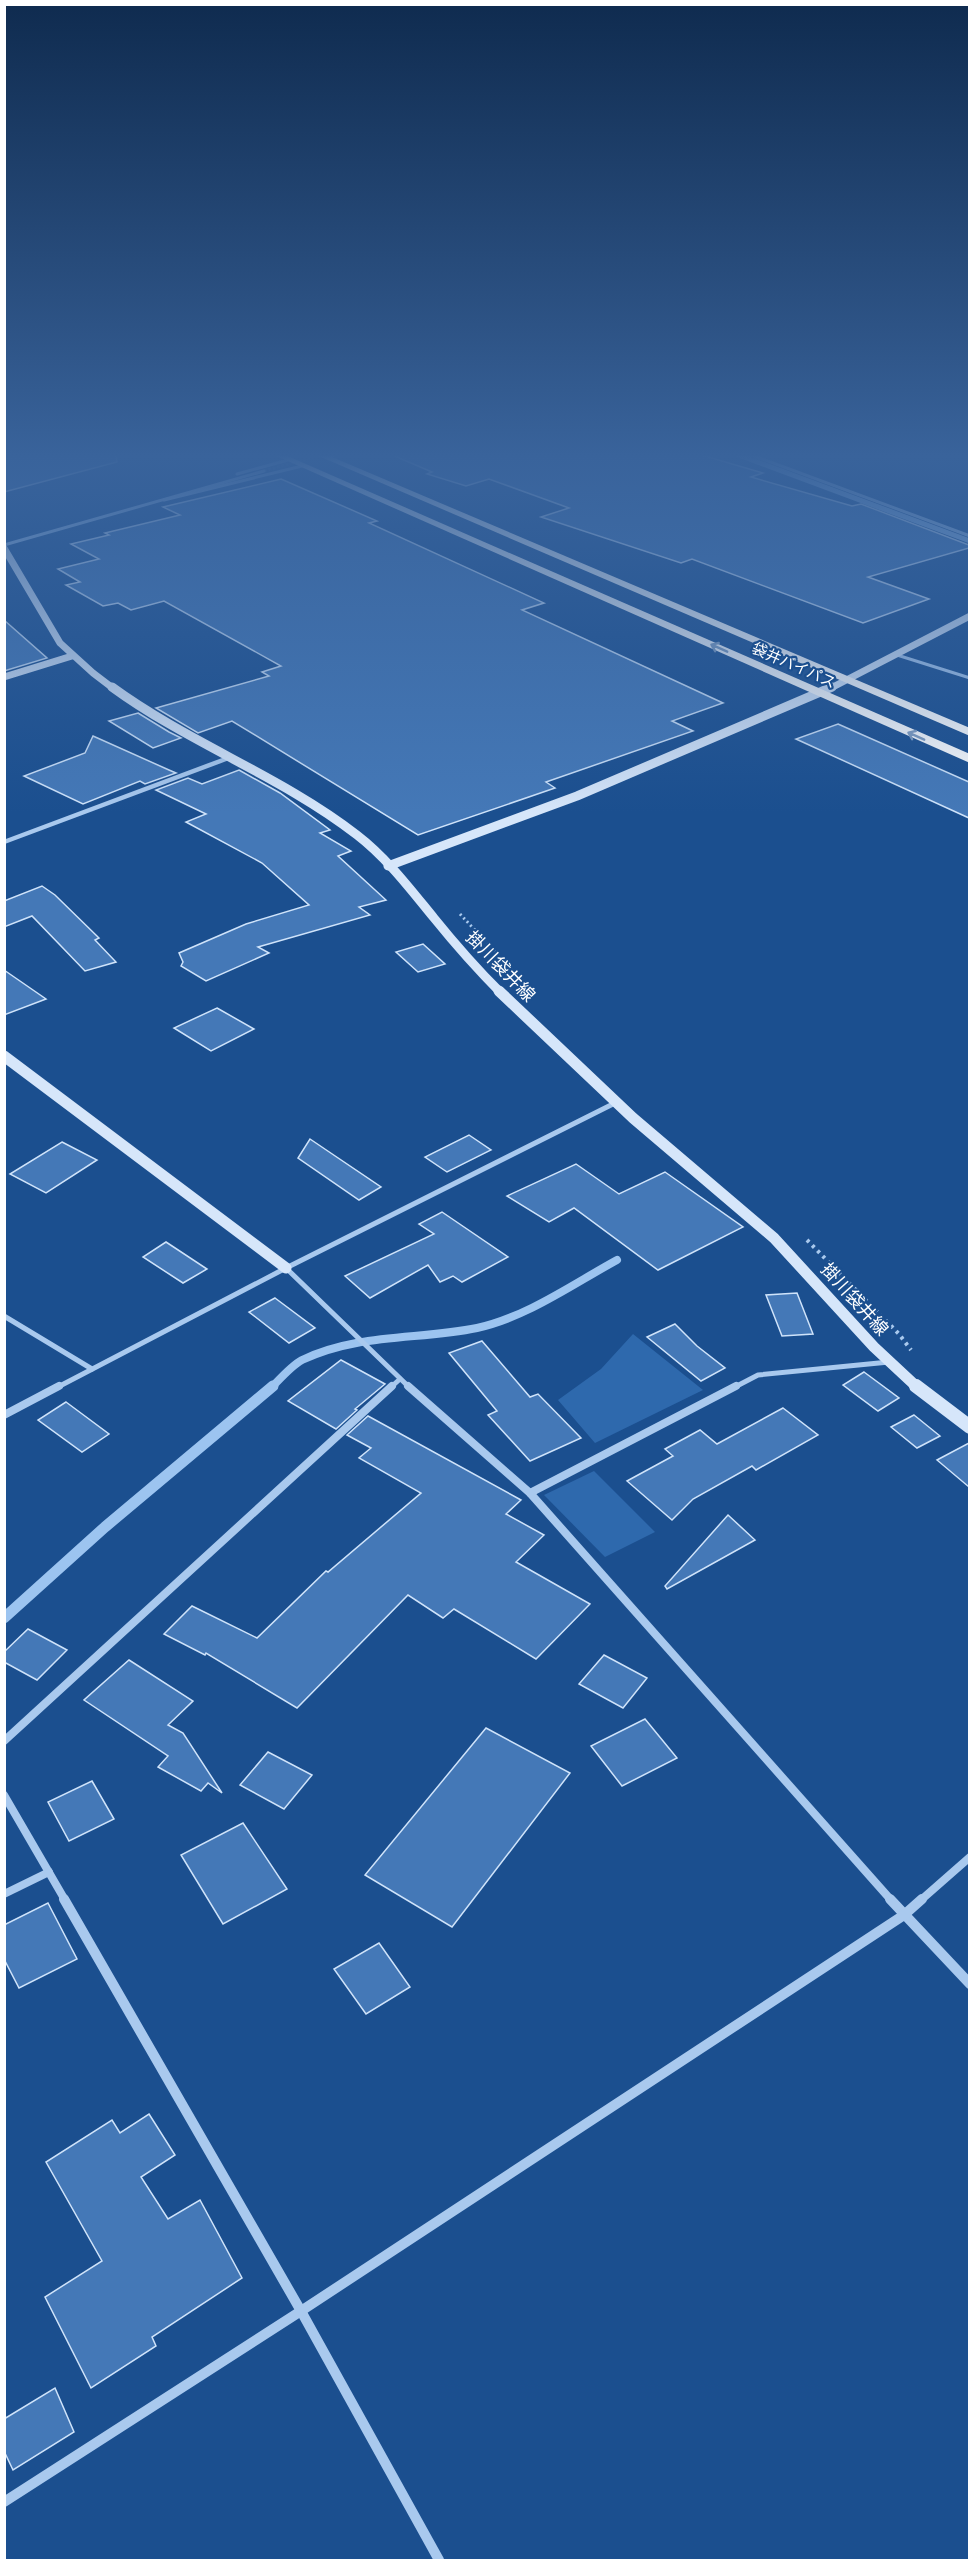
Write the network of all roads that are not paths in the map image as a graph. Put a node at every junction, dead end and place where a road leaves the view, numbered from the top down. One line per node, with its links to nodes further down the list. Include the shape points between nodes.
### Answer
1 (20, 574): 6 (main road, 掛川袋井線, via 60,643)
2 (548, 574): 10 (highway, 袋井バイパス, one-way to 2)
3 (601, 574): 9 (highway, 袋井バイパス)
4 (969, 616): 5 (main road)
5 (897, 655): 8 (street); 9 (main road)
6 (72, 656): 7 (main road); 12 (main road, 掛川袋井線, via 125,699)
7 (4, 677)
8 (969, 678)
9 (848, 681): 10 (main road); 11 (highway, 袋井バイパス)
10 (821, 693): 13 (highway, 袋井バイパス, one-way to 10); 15 (main road, via 577,796)
11 (969, 733)
12 (232, 756): 14 (street); 15 (main road, 掛川袋井線, via 330,815)
13 (969, 759)
14 (4, 842)
15 (388, 866): 17 (main road, 掛川袋井線, via 480,972)
16 (4, 1056): 18 (main road)
17 (617, 1102): 18 (street); 20 (main road, 掛川袋井線, via 772,1237 822,1286)
18 (286, 1268): 21 (street); 22 (street)
19 (4, 1316): 21 (street)
20 (889, 1362): 24 (main road, 掛川袋井線); 25 (street, via 758,1375)
21 (92, 1369): 23 (street)
22 (400, 1379): 25 (street); 26 (street)
23 (4, 1414)
24 (969, 1427)
25 (530, 1493): 31 (street)
26 (4, 1741)
27 (4, 1795): 29 (street)
28 (969, 1857): 31 (street)
29 (49, 1872): 30 (street); 33 (street)
30 (4, 1894)
31 (904, 1916): 32 (street); 33 (street)
32 (969, 1984)
33 (301, 2311): 34 (street); 35 (street)
34 (4, 2502)
35 (439, 2560)

